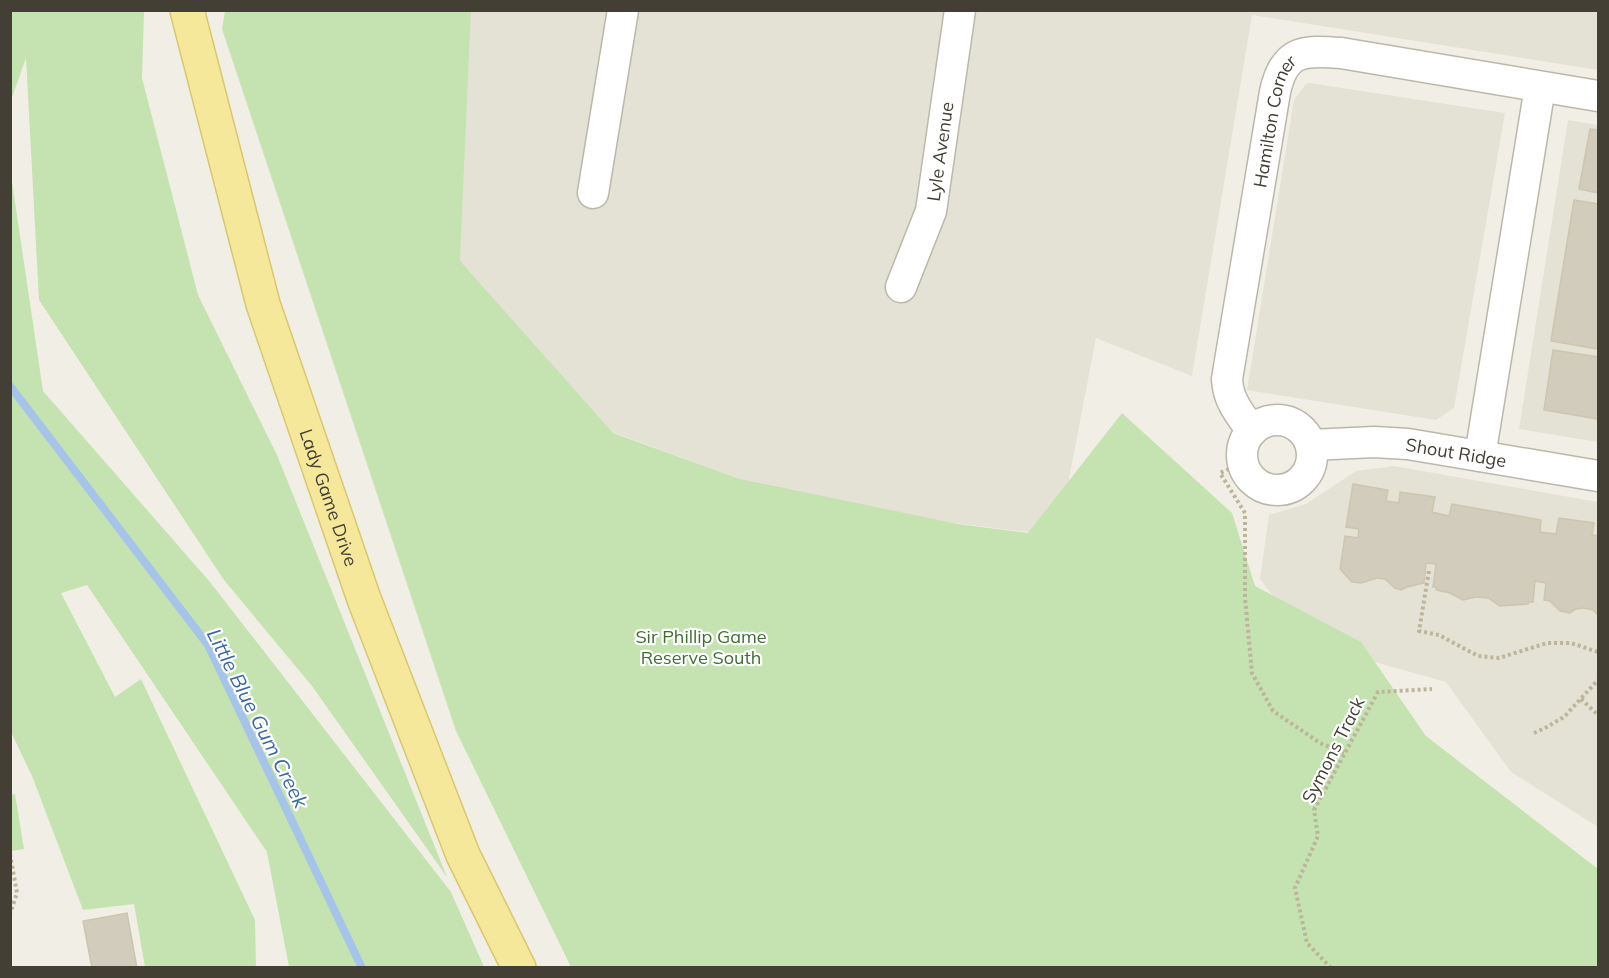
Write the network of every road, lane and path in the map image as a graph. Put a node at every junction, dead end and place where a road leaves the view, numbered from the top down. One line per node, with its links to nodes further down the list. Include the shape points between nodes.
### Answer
1 (187, 10): 23 (main road, Lady Game Drive, via 263,304 364,599 463,855)
2 (623, 10): 6 (street)
3 (960, 10): 7 (street, Lyle Avenue, via 931,211)
4 (1540, 87): 5 (street, Hamilton Corner); 8 (street, Hamilton Corner, via 1324,52 1306,52 1283,67 1275,92 1227,380 1231,402); 10 (street)
5 (1599, 96)
6 (593, 193)
7 (901, 287)
8 (1252, 431): 9 (street, via 1272,420 1293,423 1303,430); 9 (street, via 1242,452 1244,463 1248,474 1266,488 1283,489 1298,483 1311,464)
9 (1311, 445): 10 (street, Shout Ridge, via 1408,444)
10 (1480, 456): 12 (street, Shout Ridge)
11 (1229, 469): 20 (path, via 1220,473 1245,513 1245,598 1252,673 1273,711 1320,743)
12 (1599, 476)
13 (1429, 571): 14 (path, via 1419,631 1439,635 1478,657 1499,658 1547,643 1571,643)
14 (1599, 652)
15 (1599, 680): 17 (path)
16 (1432, 689): 20 (path, Symons Track, via 1378,692)
17 (1581, 699): 18 (path); 19 (path, via 1564,717)
18 (1599, 714)
19 (1534, 733)
20 (1344, 753): 24 (path, Symons Track, via 1314,810 1317,836 1295,888 1307,943)
21 (10, 854): 22 (path, via 17,893)
22 (10, 914)
23 (519, 968)
24 (1332, 968)

